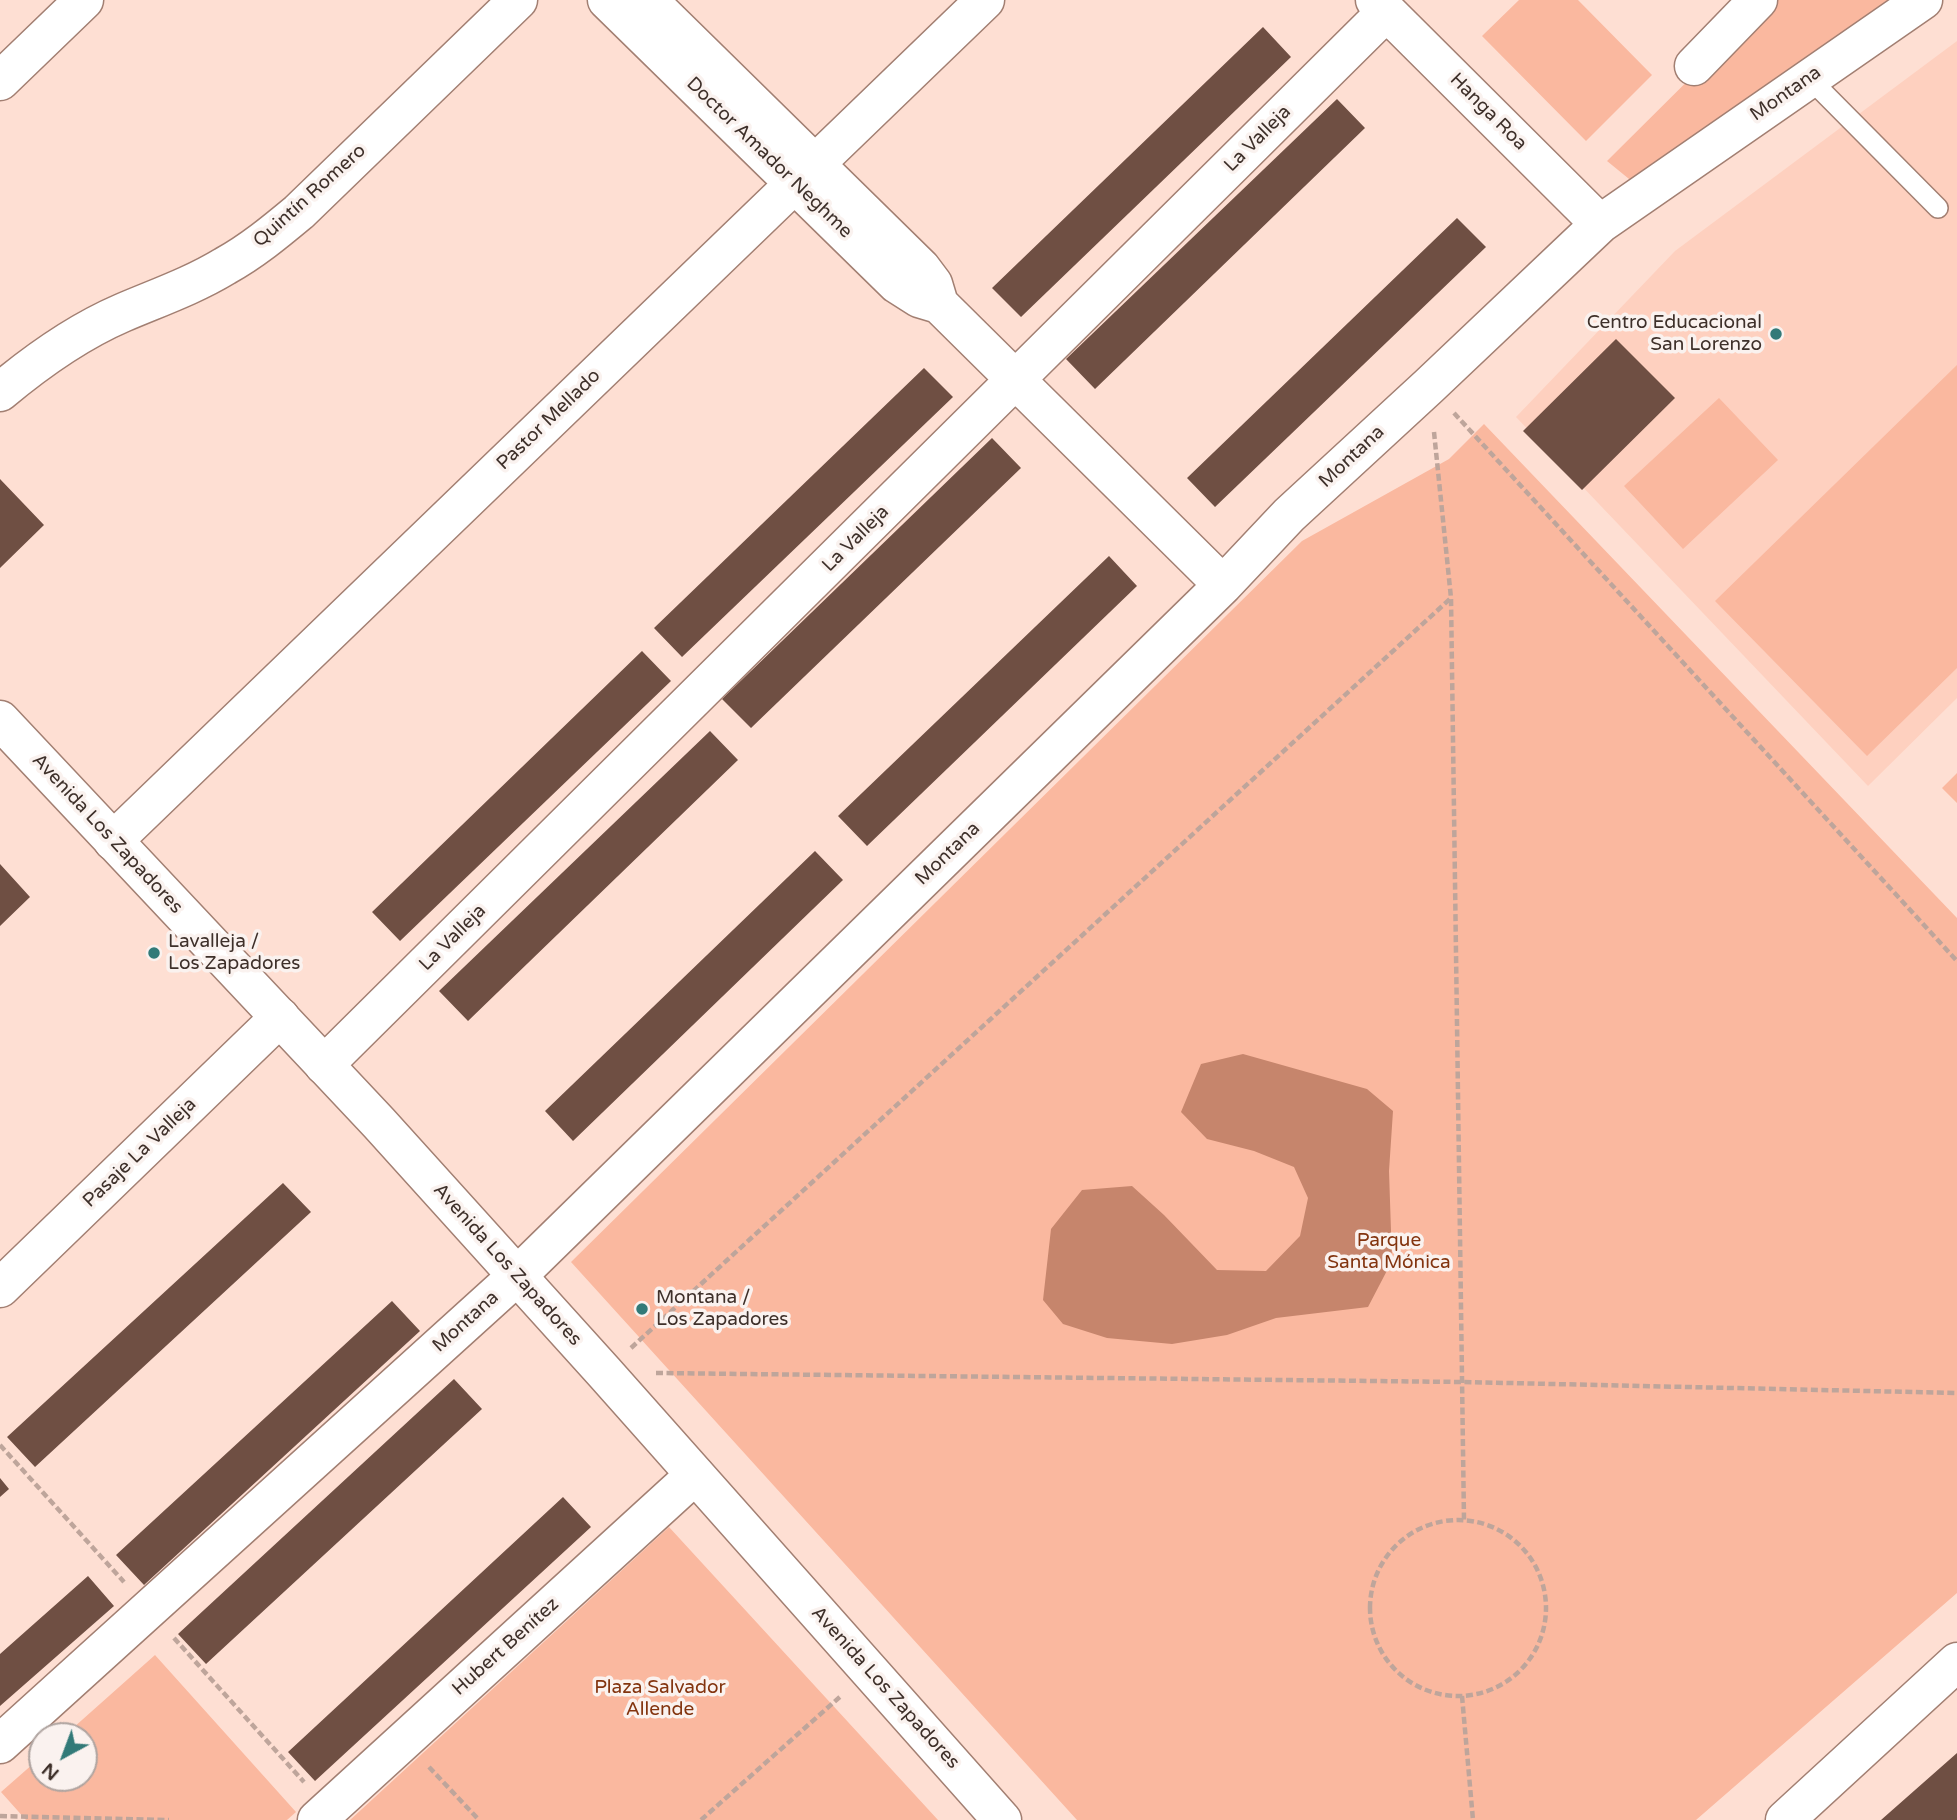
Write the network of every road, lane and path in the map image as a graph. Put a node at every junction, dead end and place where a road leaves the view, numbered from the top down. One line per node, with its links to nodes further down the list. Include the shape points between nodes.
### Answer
1 (83, 0): 11 (street)
2 (518, 0): 17 (street, Quintín Romero, via 264,241 193,284 83,333)
3 (607, 0): 12 (street, Doctor Amador Neghme)
4 (648, 0): 12 (street, Doctor Amador Neghme)
5 (985, 0): 12 (street, Pastor Mellado)
6 (1758, 0): 9 (street)
7 (1923, 0): 10 (street, Montana)
8 (1380, 6): 14 (street, Hanga Roa); 15 (street, La Valleja)
9 (1694, 66)
10 (1809, 78): 13 (lane); 14 (street, Montana)
11 (0, 81)
12 (805, 174): 15 (street, Doctor Amador Neghme, via 921,268 933,284 939,304); 21 (street, Pastor Mellado)
13 (1938, 208)
14 (1601, 224): 16 (street, Montana)
15 (1016, 380): 18 (street, Doctor Amador Neghme); 24 (street, La Valleja)
16 (1429, 386): 18 (street, Montana, via 1289,515); 19 (path); 22 (path)
17 (0, 392)
18 (1223, 585): 25 (street, Montana)
19 (1451, 598): 27 (path); 28 (path)
20 (0, 720): 21 (street, Avenida Los Zapadores)
21 (113, 841): 23 (street, Avenida Los Zapadores)
22 (1957, 961)
23 (279, 1017): 24 (street, Avenida Los Zapadores); 26 (street, Pasaje La Valleja)
24 (324, 1065): 25 (street, Avenida Los Zapadores)
25 (517, 1276): 27 (street, Avenida Los Zapadores); 36 (street, Montana)
26 (0, 1288)
27 (604, 1372): 28 (path); 30 (street, Avenida Los Zapadores)
28 (1462, 1382): 29 (path); 31 (path)
29 (1957, 1393)
30 (695, 1475): 33 (street, Avenida Los Zapadores); 35 (street, Hubert Benítez)
31 (1464, 1520): 34 (path, via 1492,1527 1516,1542 1535,1565 1545,1593 1545,1623 1536,1651 1517,1674 1492,1690); 34 (path, via 1436,1522 1409,1534 1388,1553 1374,1579 1370,1607 1374,1636 1387,1661 1408,1681 1434,1693)
32 (1957, 1662): 45 (street)
33 (870, 1671): 42 (path); 43 (street, Avenida Los Zapadores)
34 (1462, 1696): 44 (path)
35 (404, 1741): 40 (street, Hubert Benítez); 41 (path)
36 (0, 1744)
37 (0, 1816): 38 (path)
38 (108, 1819): 39 (path)
39 (169, 1820)
40 (317, 1820)
41 (479, 1820)
42 (701, 1820)
43 (1002, 1820)
44 (1473, 1820)
45 (1785, 1820)

